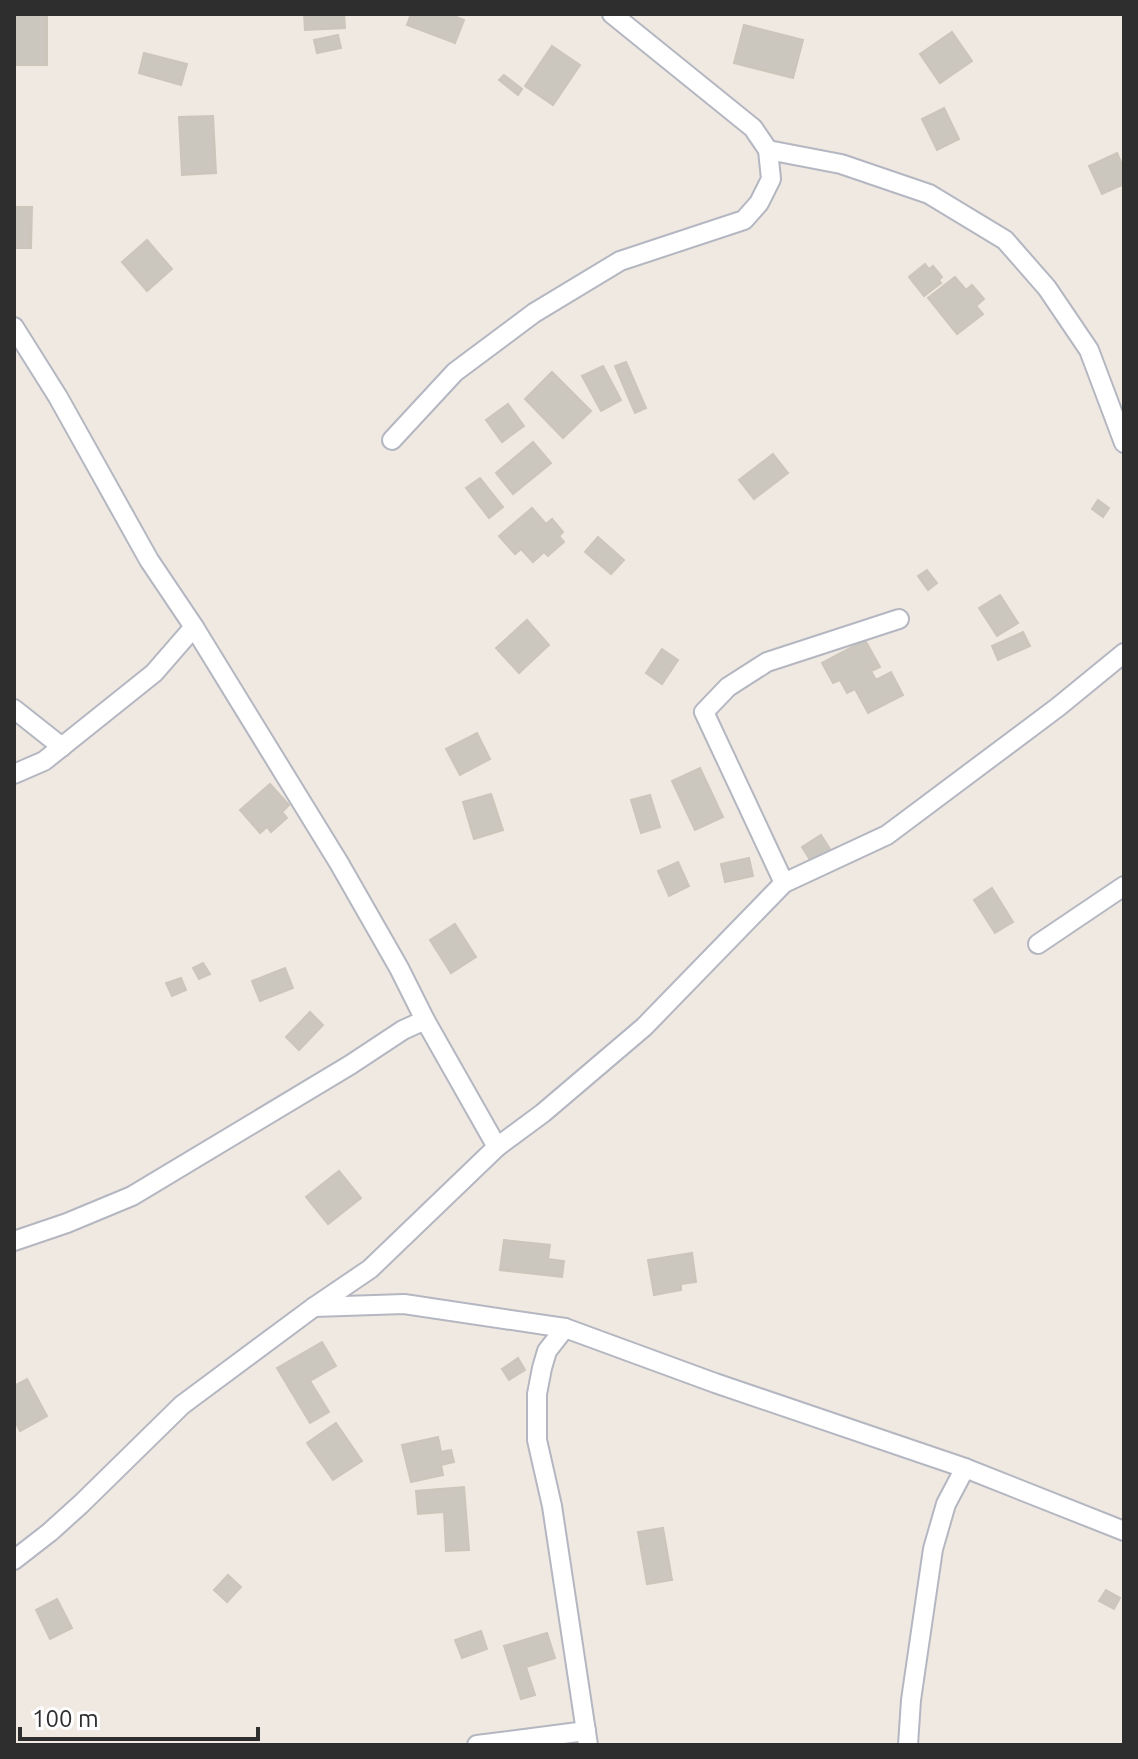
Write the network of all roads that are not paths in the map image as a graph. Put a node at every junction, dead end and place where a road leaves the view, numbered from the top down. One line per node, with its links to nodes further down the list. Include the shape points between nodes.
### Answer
1 (612, 14): 2 (street, via 753,128)
2 (768, 150): 4 (street, via 771,179 744,220 620,261 534,313 455,372); 5 (street, via 841,164 929,194 1005,240 1047,288 1089,350)
3 (14, 327): 7 (street, via 149,560)
4 (392, 440)
5 (1124, 443)
6 (899, 619): 12 (street, via 767,662 728,687 704,712)
7 (194, 627): 10 (street, via 154,673); 15 (street, via 339,863)
8 (1124, 653): 12 (street, via 887,835)
9 (14, 709): 10 (street)
10 (62, 747): 11 (street)
11 (14, 774)
12 (784, 883): 16 (street, via 644,1027)
13 (1124, 886): 14 (street)
14 (1038, 944)
15 (425, 1020): 16 (street); 17 (street, via 132,1196)
16 (497, 1147): 18 (street, via 370,1269)
17 (14, 1241)
18 (314, 1307): 19 (street, via 404,1304); 22 (street, via 182,1405 81,1504)
19 (565, 1328): 20 (street); 23 (street, via 547,1351 542,1368 537,1440)
20 (965, 1468): 21 (street); 25 (street, via 946,1504 933,1549)
21 (1124, 1531)
22 (14, 1560)
23 (587, 1738): 24 (street)
24 (477, 1745)
25 (908, 1745)

